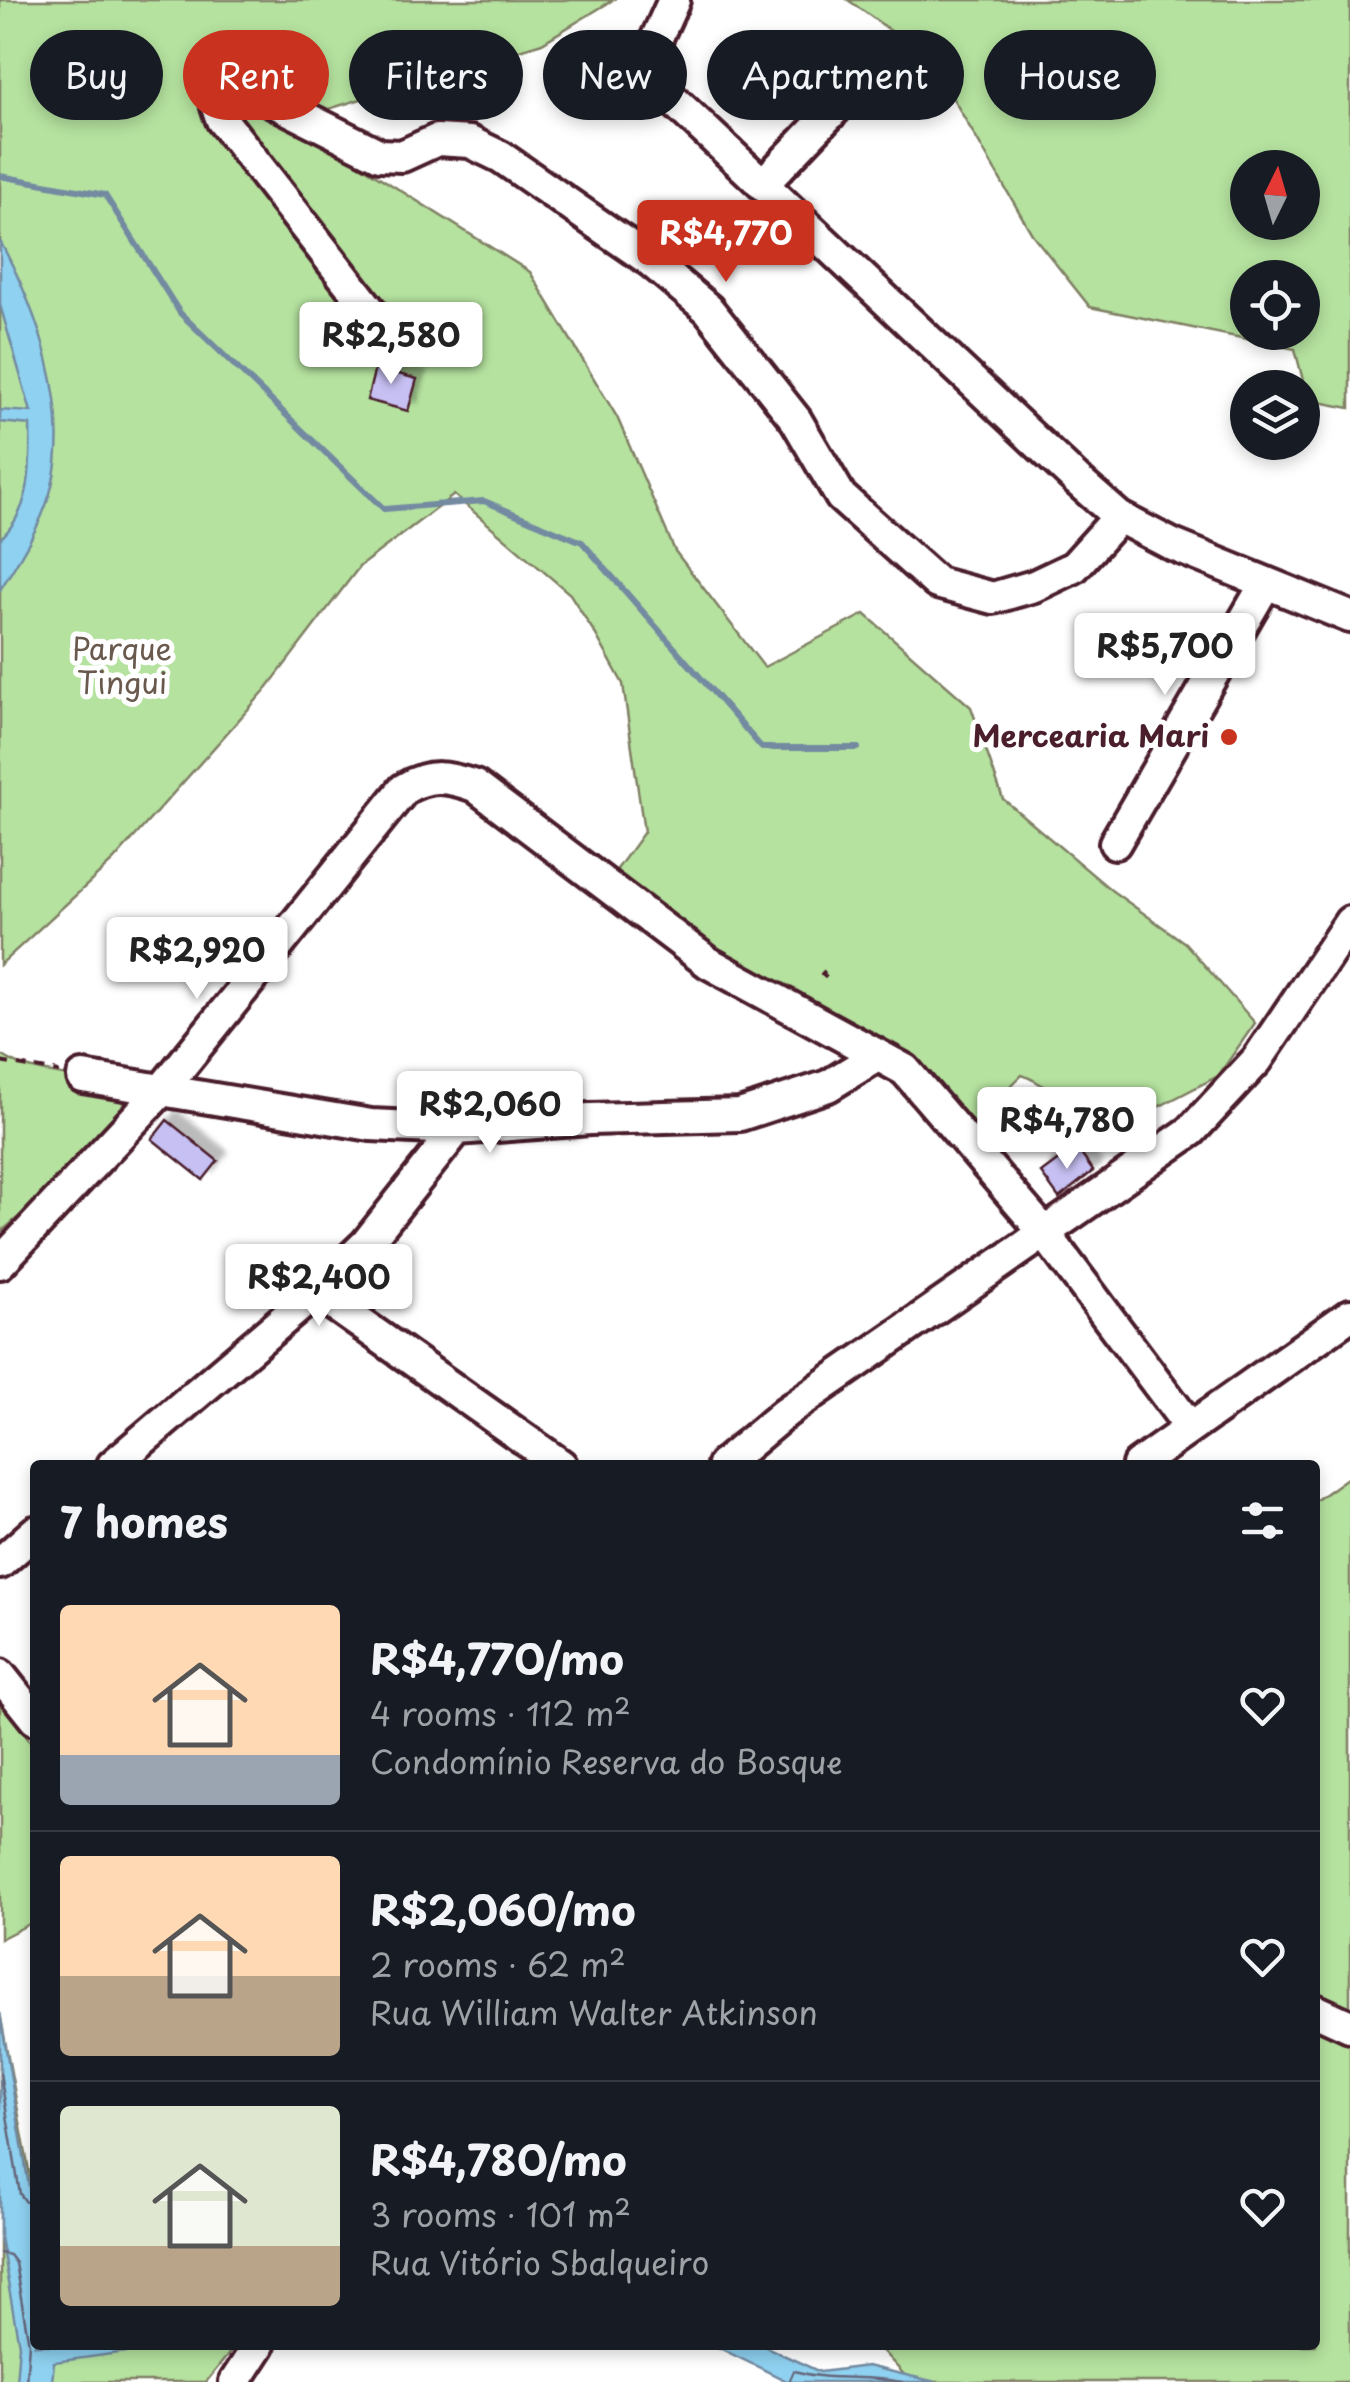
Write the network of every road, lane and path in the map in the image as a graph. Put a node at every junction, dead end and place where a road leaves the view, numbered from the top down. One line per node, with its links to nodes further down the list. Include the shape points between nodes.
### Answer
1 (674, 0): 3 (street, via 650,54 654,83)
2 (824, 120): 3 (street)
3 (763, 184): 5 (street)
4 (386, 330): 5 (street, via 222,120 217,107 227,95 256,93 380,154 402,156 437,140 470,142 501,157 708,309 796,420 842,496 937,582 992,598 1034,586 1074,567)
5 (1120, 517): 6 (street)
6 (1266, 583): 7 (street); 8 (street)
7 (1350, 618)
8 (1115, 843)
9 (1350, 922): 17 (street, via 1258,1060 1191,1131)
10 (825, 971): 11 (path)
11 (829, 980)
12 (877, 1056): 15 (street, via 708,963 475,786 446,776 404,789); 16 (street, via 828,1086 740,1116); 17 (street, via 924,1088)
13 (0, 1062): 14 (path)
14 (83, 1077): 15 (street)
15 (161, 1091): 16 (street, via 371,1125); 18 (street)
16 (457, 1129): 19 (street, via 366,1244)
17 (1044, 1232): 21 (street); 24 (street, via 786,1412)
18 (0, 1262)
19 (316, 1292): 22 (street); 23 (street)
20 (1350, 1314): 21 (street)
21 (1189, 1426): 25 (street)
22 (133, 1459)
23 (554, 1460)
24 (729, 1460)
25 (1145, 1460)
26 (30, 1536): 27 (street)
27 (0, 1563)
28 (0, 1676): 29 (street)
29 (30, 1713)
30 (1320, 2012): 31 (street)
31 (1350, 2026)
32 (255, 2350): 33 (street)
33 (235, 2382)

